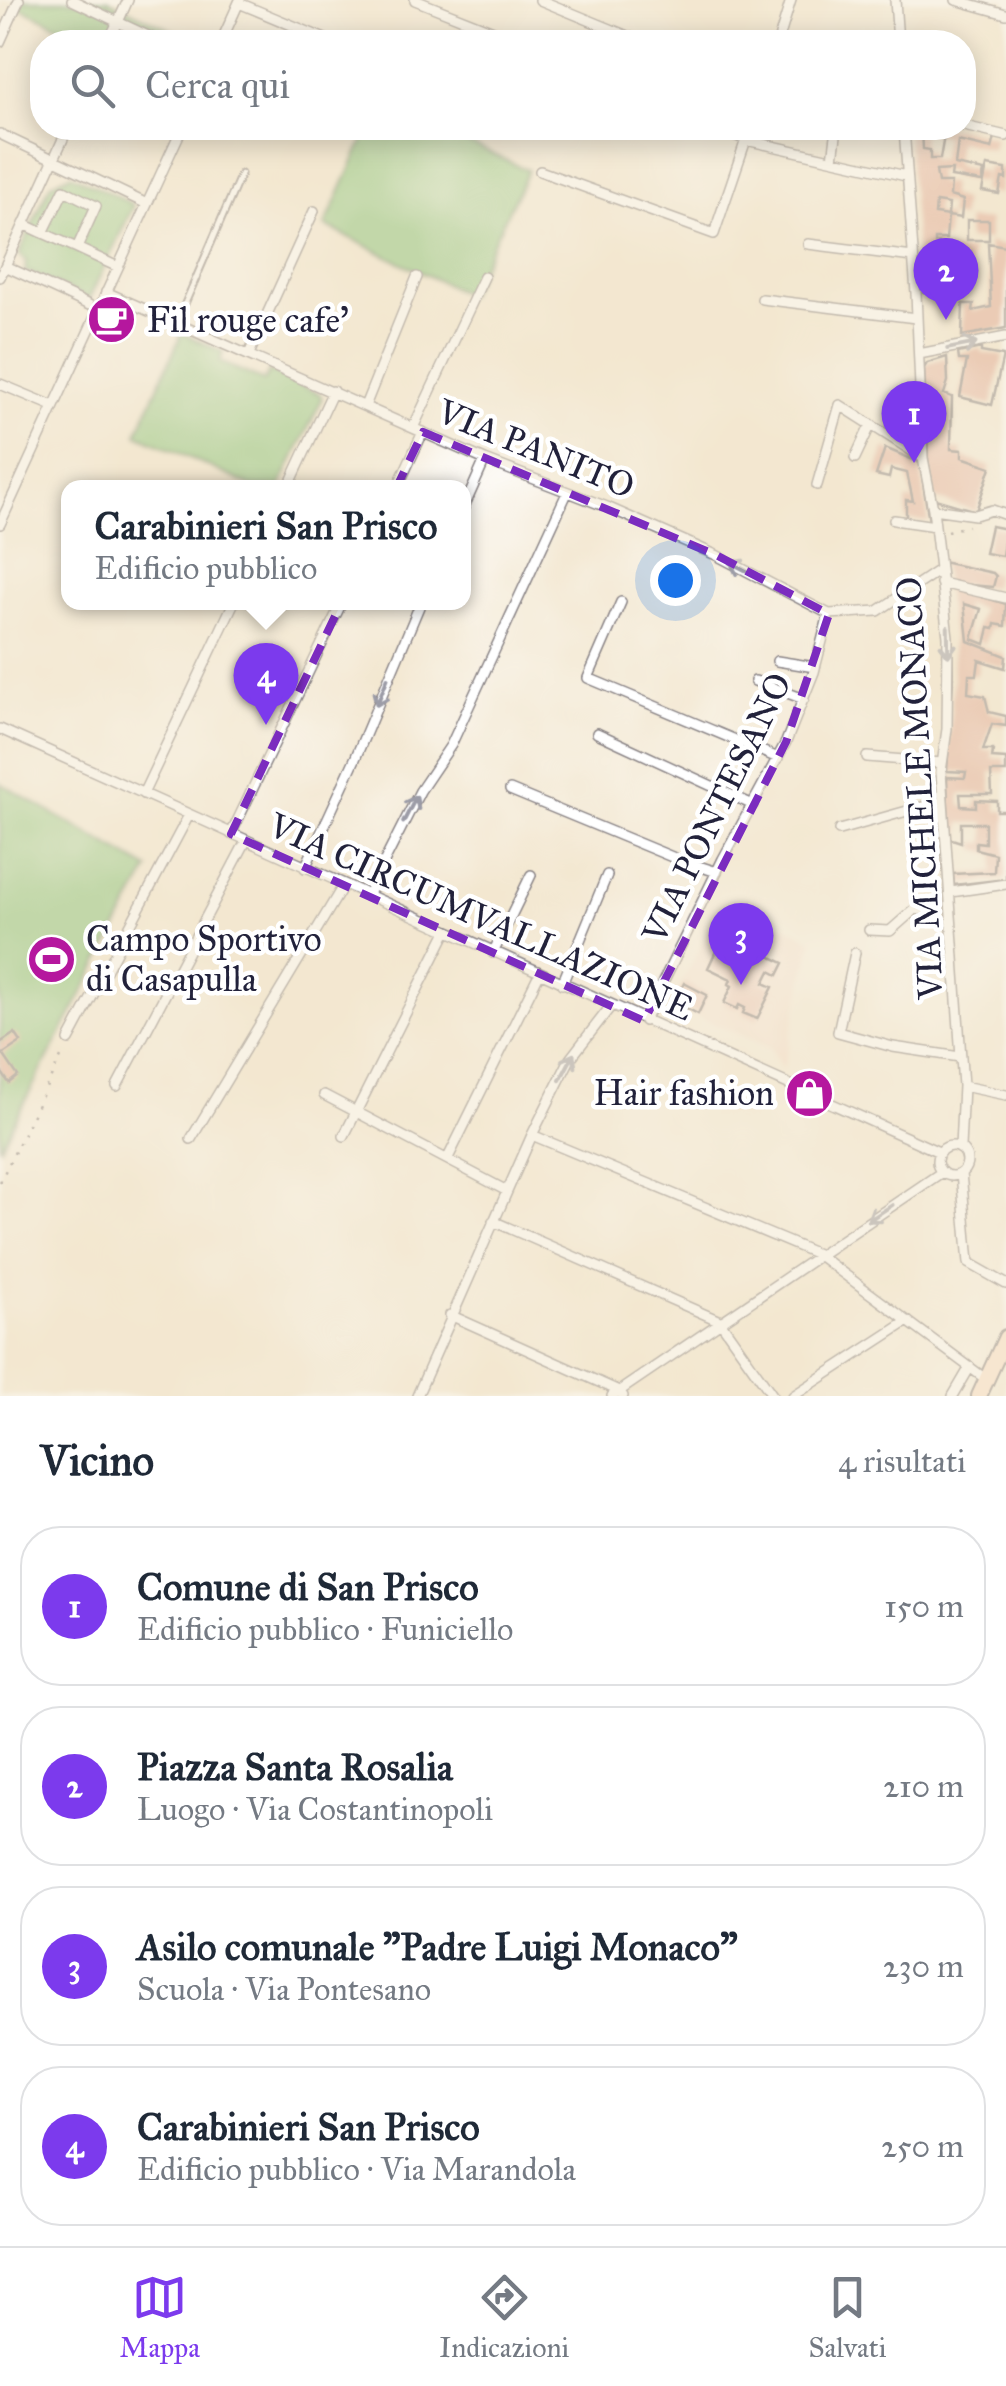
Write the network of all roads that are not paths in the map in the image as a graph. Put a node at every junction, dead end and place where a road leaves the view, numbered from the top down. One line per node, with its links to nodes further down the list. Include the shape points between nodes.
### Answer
1 (19, 0): 20 (street)
2 (72, 0): 11 (street)
3 (128, 0): 11 (street)
4 (417, 0): 16 (street)
5 (540, 0): 17 (street)
6 (791, 0): 18 (street)
7 (895, 0): 19 (street)
8 (956, 0): 10 (street)
9 (240, 1): 14 (street); 15 (street)
10 (1006, 14)
11 (118, 22): 12 (street); 13 (street)
12 (114, 30)
13 (135, 30)
14 (227, 30)
15 (305, 30)
16 (489, 30)
17 (613, 30)
18 (782, 30)
19 (897, 30)
20 (0, 42)
21 (976, 129): 23 (street)
22 (0, 134): 30 (street)
23 (1006, 136)
24 (62, 140): 30 (street)
25 (177, 140): 34 (street)
26 (746, 140): 29 (street); 31 (street, via 714,234)
27 (835, 140): 29 (street)
28 (904, 140): 33 (street, VIA MICHELE MONACO)
29 (833, 159): 33 (street)
30 (53, 160): 34 (street); 36 (street)
31 (540, 170)
32 (241, 174): 50 (lane)
33 (906, 176): 40 (street, VIA MICHELE MONACO)
34 (148, 204): 42 (street)
35 (314, 210): 52 (street)
36 (24, 224): 37 (street); 41 (street)
37 (43, 233): 39 (street); 39 (street, via 64,190 96,206)
38 (808, 244): 40 (street)
39 (76, 248): 42 (street)
40 (913, 257): 49 (street, VIA MICHELE MONACO)
41 (5, 266): 43 (street); 48 (street)
42 (118, 267): 46 (street)
43 (0, 277)
44 (418, 277): 57 (street)
45 (484, 278): 59 (street)
46 (106, 292): 50 (street, VIA PANITO); 56 (street)
47 (762, 298): 49 (street)
48 (90, 305)
49 (916, 318): 53 (street, VIA MICHELE MONACO)
50 (177, 322): 52 (street, VIA PANITO)
51 (1006, 337): 53 (street, one-way to 51)
52 (250, 354): 55 (street, VIA PANITO)
53 (918, 354): 62 (street, VIA MICHELE MONACO)
54 (0, 384): 56 (street)
55 (333, 391): 57 (street, VIA PANITO); 64 (street)
56 (53, 406): 72 (street)
57 (365, 406): 59 (street, VIA PANITO)
58 (872, 424): 61 (street); 62 (street); 66 (street, via 840,405)
59 (413, 428): 60 (street, VIA PANITO)
60 (424, 432): 63 (street, VIA PANITO); 65 (street)
61 (854, 458)
62 (923, 458): 69 (street, VIA MICHELE MONACO)
63 (485, 460): 67 (street); 68 (street, VIA PANITO)
64 (292, 480)
65 (401, 480)
66 (817, 484)
67 (471, 491)
68 (567, 493): 81 (street, VIA PANITO, one-way to 68, via 716,555); 106 (street, one-way to 68, via 450,745)
69 (934, 509): 70 (street); 73 (street, VIA MICHELE MONACO)
70 (1006, 515)
71 (894, 520): 73 (street)
72 (0, 524)
73 (935, 526): 74 (street, VIA MICHELE MONACO)
74 (939, 570): 75 (street, VIA MICHELE MONACO); 81 (street, via 878,611)
75 (942, 582): 76 (street); 90 (street, VIA MICHELE MONACO, one-way to 90, via 948,636)
76 (1006, 598)
77 (621, 602): 89 (street, via 588,678)
78 (230, 610): 92 (street)
79 (338, 610): 97 (street)
80 (417, 610): 99 (street, one-way to 99)
81 (829, 614): 83 (street, VIA PONTESANO)
82 (777, 660): 83 (street)
83 (815, 668): 85 (street, VIA PONTESANO)
84 (755, 681): 85 (street)
85 (804, 699): 89 (street, VIA PONTESANO)
86 (0, 729): 92 (street, VIA CIRCUMVALLAZIONE)
87 (597, 733): 94 (street)
88 (867, 757): 90 (street)
89 (778, 758): 94 (street, VIA PONTESANO)
90 (942, 763): 93 (street, VIA MICHELE MONACO)
91 (510, 790): 100 (street)
92 (143, 794): 95 (street, VIA CIRCUMVALLAZIONE)
93 (942, 802): 96 (street); 105 (street, VIA MICHELE MONACO)
94 (753, 804): 100 (street, VIA PONTESANO)
95 (189, 815): 97 (street, VIA CIRCUMVALLAZIONE); 116 (street)
96 (839, 830)
97 (231, 834): 98 (street, VIA CIRCUMVALLAZIONE)
98 (246, 841): 99 (street, VIA CIRCUMVALLAZIONE); 118 (street)
99 (304, 868): 104 (street, VIA CIRCUMVALLAZIONE)
100 (717, 872): 115 (street, VIA PONTESANO)
101 (606, 875): 113 (street)
102 (531, 876): 111 (street)
103 (1006, 884): 105 (street)
104 (343, 886): 106 (street, VIA CIRCUMVALLAZIONE); 125 (street)
105 (951, 892): 117 (street, VIA MICHELE MONACO)
106 (367, 896): 109 (street, VIA CIRCUMVALLAZIONE)
107 (928, 910): 108 (street, via 915,909 890,931)
108 (869, 930)
109 (446, 932): 111 (street, VIA CIRCUMVALLAZIONE); 122 (street)
110 (855, 953): 117 (street, via 838,1032)
111 (493, 954): 112 (street, VIA CIRCUMVALLAZIONE)
112 (539, 974): 113 (street, VIA CIRCUMVALLAZIONE); 128 (street)
113 (562, 984): 114 (street, VIA CIRCUMVALLAZIONE)
114 (611, 1006): 115 (street, VIA CIRCUMVALLAZIONE); 123 (street, one-way to 114, via 570,1059)
115 (644, 1021): 127 (street, VIA CIRCUMVALLAZIONE)
116 (69, 1040)
117 (960, 1058): 119 (street, VIA MICHELE MONACO)
118 (117, 1086)
119 (963, 1086): 121 (street); 126 (street, VIA MICHELE MONACO)
120 (324, 1095): 122 (street)
121 (1006, 1095)
122 (357, 1110): 124 (street); 128 (street)
123 (532, 1135): 131 (street); 133 (street)
124 (344, 1136)
125 (191, 1140)
126 (960, 1147): 127 (street); 130 (street, via 968,1160)
127 (939, 1152): 129 (street)
128 (448, 1158): 131 (street)
129 (942, 1172): 130 (street); 133 (street, one-way to 133)
130 (962, 1173): 134 (street, via 969,1263)
131 (506, 1192): 132 (street)
132 (493, 1222): 135 (street); 136 (street)
133 (817, 1254): 136 (street); 137 (street)
134 (1006, 1284)
135 (450, 1316): 141 (street); 142 (street)
136 (720, 1320): 141 (street); 143 (street)
137 (908, 1321): 139 (street); 144 (street)
138 (1006, 1337): 140 (street)
139 (970, 1367): 140 (street); 145 (street)
140 (986, 1380): 146 (street)
141 (618, 1394)
142 (417, 1396)
143 (773, 1396)
144 (793, 1396)
145 (953, 1396)
146 (979, 1396)

